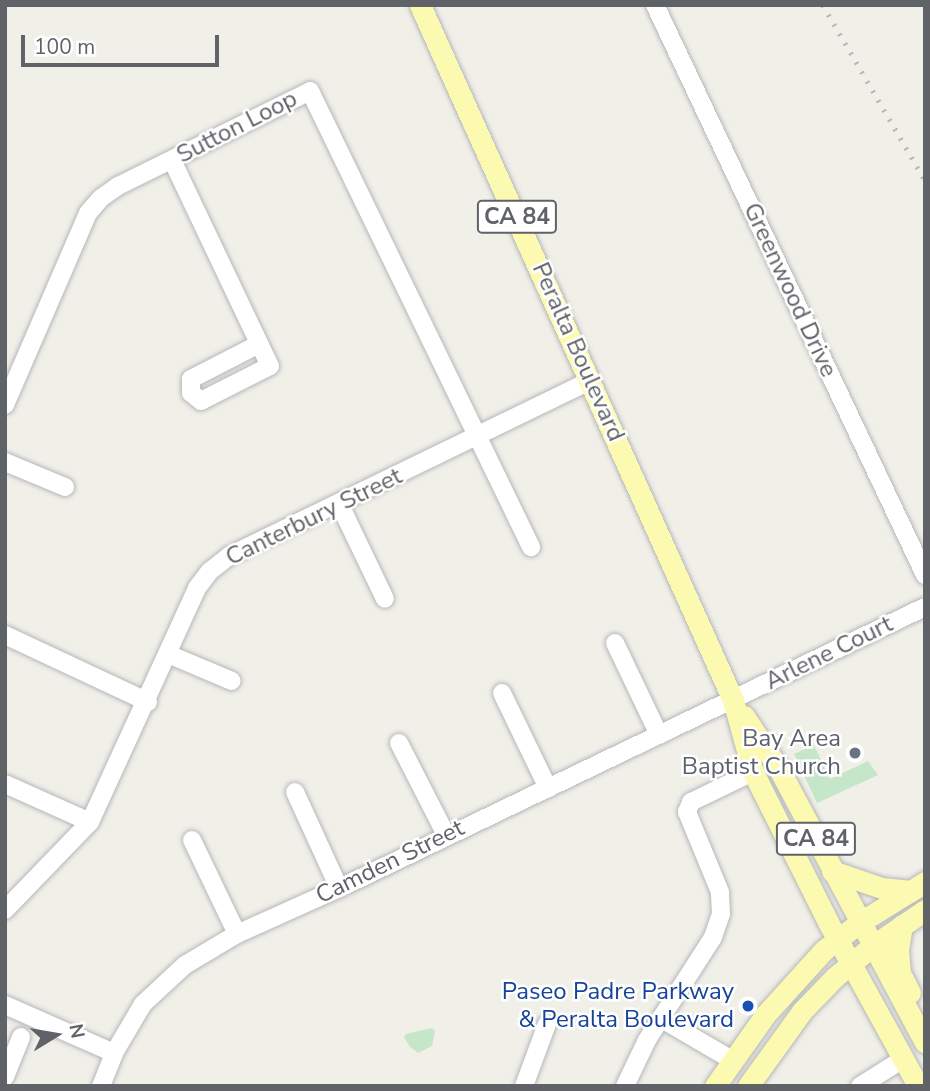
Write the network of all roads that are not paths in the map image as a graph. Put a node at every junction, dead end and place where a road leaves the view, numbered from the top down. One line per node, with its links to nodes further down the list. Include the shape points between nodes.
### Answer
1 (420, 5): 5 (main road, Peralta Boulevard / CA 84)
2 (655, 5): 12 (street, Greenwood Drive)
3 (172, 160): 4 (street); 6 (street, Sutton Loop, via 118,186 88,213); 7 (street, Sutton Loop, via 310,91)
4 (259, 344)
5 (592, 380): 7 (street, Canterbury Street); 20 (main road, Peralta Boulevard / CA 84)
6 (5, 405)
7 (476, 438): 10 (street, Canterbury Street); 11 (street)
8 (5, 462): 9 (street)
9 (65, 487)
10 (340, 503): 13 (street); 17 (street, Canterbury Street, via 229,556 210,570 197,588)
11 (531, 547)
12 (925, 575)
13 (386, 599)
14 (925, 607): 20 (street, Arlene Court)
15 (5, 635): 21 (street)
16 (615, 643): 22 (street)
17 (169, 654): 18 (street); 21 (street, Canterbury Street)
18 (232, 681)
19 (502, 693): 26 (street)
20 (733, 700): 22 (street, Camden Street); 24 (main road, Peralta Boulevard / CA 84); 31 (main road, Peralta Boulevard / CA 84, via 779,769)
21 (148, 702): 28 (street, Canterbury Street)
22 (659, 735): 26 (street, Camden Street)
23 (399, 743): 29 (street)
24 (752, 772): 39 (main road, Peralta Boulevard / CA 84); 43 (street, via 696,798 687,812 720,892 721,914 713,937)
25 (5, 784): 28 (street)
26 (548, 788): 29 (street, Camden Street)
27 (295, 792): 33 (street)
28 (90, 822): 34 (street, Canterbury Street)
29 (446, 835): 33 (street, Camden Street)
30 (192, 840): 38 (street)
31 (832, 871): 32 (main road, via 882,888); 36 (main road, Peralta Boulevard / CA 84)
32 (918, 886): 36 (main road)
33 (339, 888): 38 (street, Camden Street)
34 (5, 908)
35 (925, 910): 37 (main road)
36 (859, 923): 39 (main road); 40 (main road, Peralta Boulevard / CA 84)
37 (902, 925): 40 (main road); 44 (main road, via 900,973)
38 (237, 934): 48 (street, Camden Street, via 184,965 143,1004)
39 (838, 939): 41 (main road, Peralta Boulevard / CA 84); 50 (main road, via 793,983)
40 (872, 947): 41 (main road); 47 (main road, Peralta Boulevard / CA 84)
41 (850, 962): 49 (main road, Peralta Boulevard / CA 84); 56 (main road, via 802,1011)
42 (5, 1005): 48 (street)
43 (662, 1018): 50 (street); 54 (street)
44 (925, 1020)
45 (547, 1024): 52 (street)
46 (21, 1037): 51 (street)
47 (925, 1043)
48 (114, 1053): 53 (street, Camden Street)
49 (903, 1059): 57 (street); 58 (main road, Peralta Boulevard / CA 84)
50 (732, 1060): 55 (main road)
51 (5, 1077)
52 (528, 1084)
53 (101, 1086)
54 (625, 1086)
55 (715, 1086)
56 (748, 1086)
57 (860, 1086)
58 (918, 1086)

